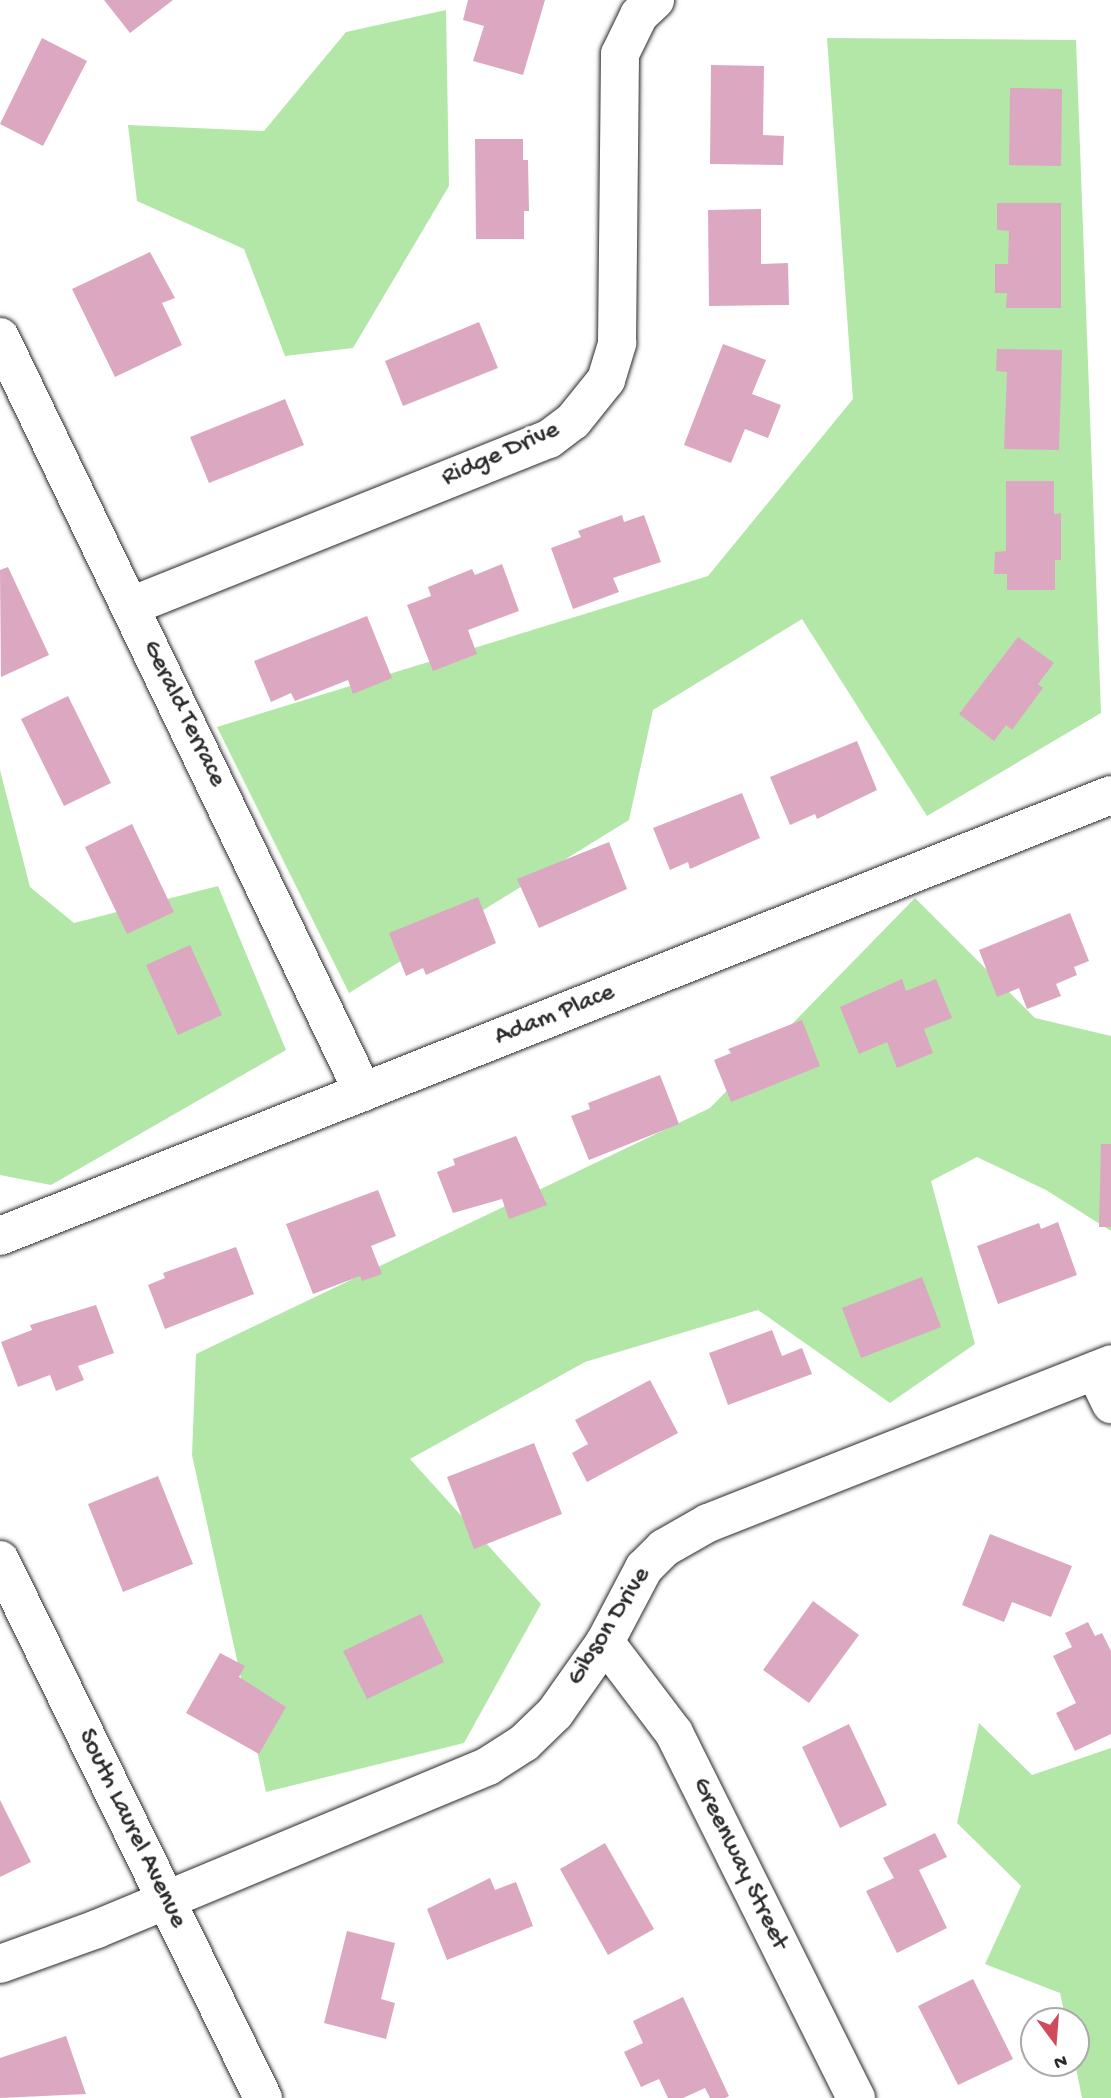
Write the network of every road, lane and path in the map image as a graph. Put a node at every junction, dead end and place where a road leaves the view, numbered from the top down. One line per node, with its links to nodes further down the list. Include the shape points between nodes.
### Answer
1 (655, 0): 3 (street, Ridge Drive, via 639,15 620,54 617,343 606,380 573,421 549,439)
2 (0, 337): 3 (street, Gerald Terrace)
3 (131, 606): 5 (street, Gerald Terrace)
4 (1111, 795): 5 (street, Adam Place)
5 (363, 1092): 6 (street, Adam Place)
6 (0, 1237)
7 (1106, 1380): 9 (street, Gibson Drive, via 708,1523 664,1548 644,1568)
8 (0, 1560): 10 (street, South Laurel Avenue)
9 (605, 1642): 10 (street, Gibson Drive, via 555,1713 524,1743 488,1766); 13 (street, Greenway Street, via 674,1733)
10 (166, 1899): 11 (street, Gibson Drive); 12 (street, South Laurel Avenue)
11 (0, 1964)
12 (263, 2098)
13 (856, 2098)

